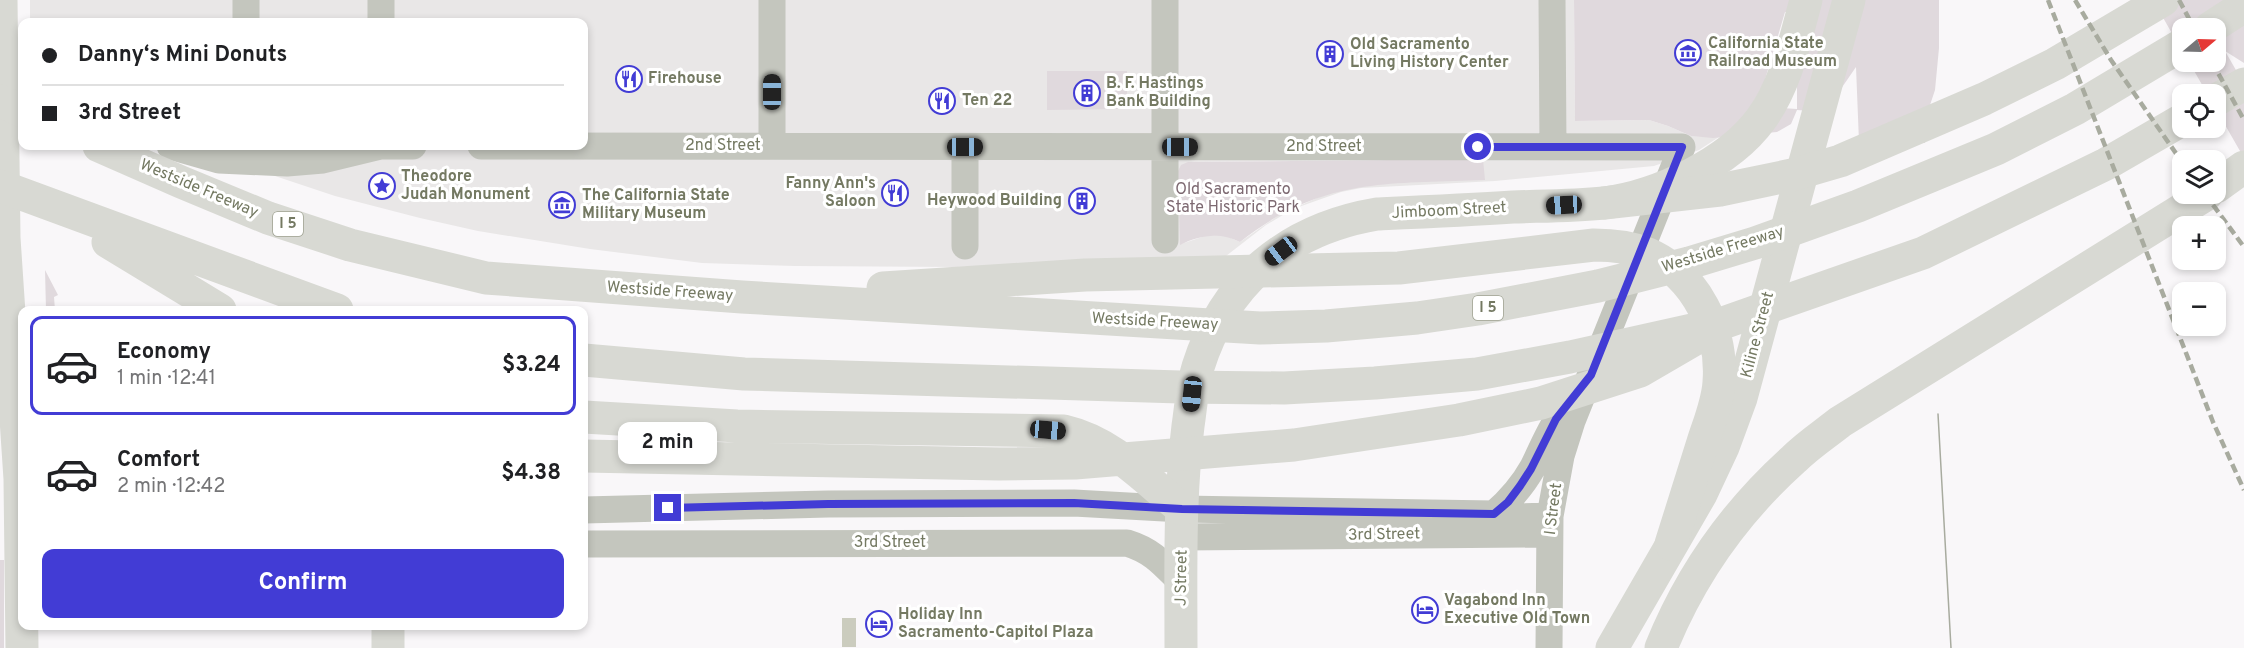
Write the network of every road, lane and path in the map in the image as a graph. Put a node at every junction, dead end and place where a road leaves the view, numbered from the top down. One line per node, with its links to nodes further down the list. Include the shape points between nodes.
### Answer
1 (246, 0): 10 (street)
2 (381, 0): 11 (street)
3 (772, 0): 20 (street)
4 (1165, 0): 22 (street)
5 (1552, 0): 23 (street)
6 (1806, 0): 31 (main road, Jimboom Street, via 1777,90 1749,133 1684,178 1643,194)
7 (1850, 0): 42 (main road, Kiline Street)
8 (2163, 0): 31 (main road, via 2045,69 1840,161 1720,190)
9 (2244, 6): 12 (main road)
10 (246, 18)
11 (381, 18)
12 (2225, 18)
13 (2172, 51): 36 (main road, Westside Freeway / I 5, via 1996,149 1858,206 1689,263 1598,286 1478,309 1337,325 1260,328)
14 (6, 58): 17 (main road); 44 (main road, via 4,238)
15 (2244, 84): 16 (main road)
16 (2226, 94)
17 (18, 98)
18 (2172, 126): 39 (main road, via 2106,164 1923,253)
19 (588, 146): 20 (street, 2nd Street)
20 (772, 146): 21 (street, 2nd Street)
21 (965, 147): 22 (street, 2nd Street); 35 (street)
22 (1165, 147): 23 (street, 2nd Street); 34 (street)
23 (1553, 147): 24 (street, 2nd Street)
24 (1682, 147): 41 (street, I Street)
25 (108, 150): 36 (main road, Westside Freeway / I 5, via 268,218 428,265 486,278)
26 (184, 150): 27 (street, via 219,160 259,163 305,163)
27 (363, 150)
28 (2244, 167): 29 (main road)
29 (2226, 180)
30 (0, 186): 33 (main road)
31 (1604, 203): 50 (main road, Jimboom Street, via 1353,218 1323,228 1265,262 1238,290 1197,368 1185,445)
32 (2191, 204): 62 (main road, via 1840,422 1796,457 1747,507 1711,553 1682,600)
33 (54, 207): 37 (main road); 38 (main road)
34 (1165, 240)
35 (965, 246)
36 (742, 297): 42 (main road, via 1085,275 1399,268 1612,245 1665,263 1694,292 1713,330)
37 (214, 306)
38 (326, 306)
39 (1723, 323): 40 (main road, via 1477,374 1284,388 744,374); 45 (main road, via 1640,371 1541,404 1341,438 1075,463 924,464)
40 (588, 360)
41 (1591, 375): 48 (street, I Street, via 1556,419 1520,486); 51 (street, I Street, via 1561,456)
42 (1730, 391): 61 (main road, via 1713,411 1671,544)
43 (588, 417): 50 (main road, via 737,426 1064,431 1110,449)
44 (18, 449)
45 (588, 456)
46 (18, 493): 49 (main road)
47 (588, 510): 50 (street, 3rd Street, via 1052,503)
48 (1494, 514): 50 (street, 3rd Street); 51 (street, 3rd Street)
49 (14, 520): 54 (main road)
50 (1182, 523): 51 (street, 3rd Street); 53 (main road, J Street)
51 (1550, 525): 60 (street, I Street)
52 (588, 544): 53 (street, 3rd Street, via 1127,543 1157,557)
53 (1182, 583): 59 (main road, J Street)
54 (18, 584)
55 (21, 630): 57 (main road)
56 (388, 630): 58 (main road)
57 (22, 648)
58 (388, 648)
59 (1181, 648)
60 (1549, 648)
61 (1612, 648)
62 (1661, 648)

